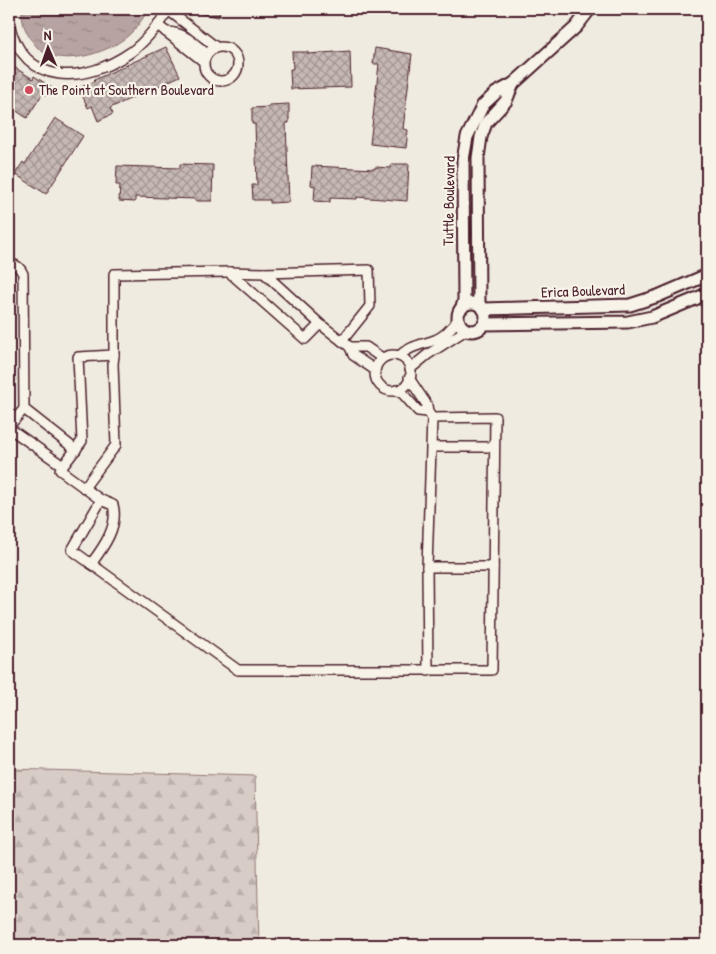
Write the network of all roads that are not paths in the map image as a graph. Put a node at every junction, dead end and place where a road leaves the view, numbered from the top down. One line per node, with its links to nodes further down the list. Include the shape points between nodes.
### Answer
1 (168, 9): 4 (street); 5 (street)
2 (590, 9): 7 (street, Tuttle Boulevard, via 576,28)
3 (9, 23): 4 (street, via 12,38 23,55 37,67 54,74 73,75 108,65 131,51)
4 (158, 24): 6 (street, via 166,32 188,37)
5 (216, 47): 6 (street); 6 (street, via 227,47 236,54 239,65 235,75 225,81 214,79 206,71)
6 (205, 58)
7 (513, 84): 13 (street, Tuttle Boulevard, via 506,101 486,123 478,158); 14 (street, Tuttle Boulevard, via 483,105 467,137 463,160)
8 (9, 264): 26 (street, via 21,268 23,274)
9 (229, 272): 10 (street); 16 (street, via 305,339); 20 (street, via 114,274)
10 (264, 273): 16 (street); 19 (street, via 369,270 370,306)
11 (707, 275): 13 (street, Erica Boulevard, via 630,305)
12 (707, 294): 17 (street, Erica Boulevard, via 628,322)
13 (482, 307): 14 (street, via 470,303); 17 (street)
14 (462, 308): 15 (street)
15 (458, 319): 18 (street); 21 (street, via 452,329 436,340 412,347)
16 (320, 324): 19 (street)
17 (485, 324): 18 (street, via 478,330)
18 (466, 330): 24 (street, via 427,355)
19 (346, 344): 22 (street, via 366,347); 23 (street, via 353,356)
20 (114, 354): 31 (street, via 78,357 82,441); 33 (street, via 116,445)
21 (399, 356): 22 (street); 24 (street, via 408,364)
22 (382, 358): 23 (street)
23 (375, 370): 25 (street, via 379,385)
24 (410, 374): 25 (street, via 406,385); 27 (street)
25 (396, 390): 27 (street, via 418,411)
26 (24, 409): 28 (street); 31 (street)
27 (430, 415): 29 (street, via 495,417); 30 (street)
28 (9, 427): 32 (street)
29 (494, 446): 30 (street); 37 (street)
30 (432, 448): 36 (street)
31 (76, 450): 32 (street)
32 (62, 466): 33 (street, via 60,470)
33 (84, 488): 34 (street)
34 (101, 500): 35 (street, via 113,505 116,515); 35 (street, via 72,550)
35 (91, 564): 38 (street, via 238,670)
36 (428, 567): 37 (street); 38 (street)
37 (493, 567): 38 (street, via 492,670)
38 (428, 671)

